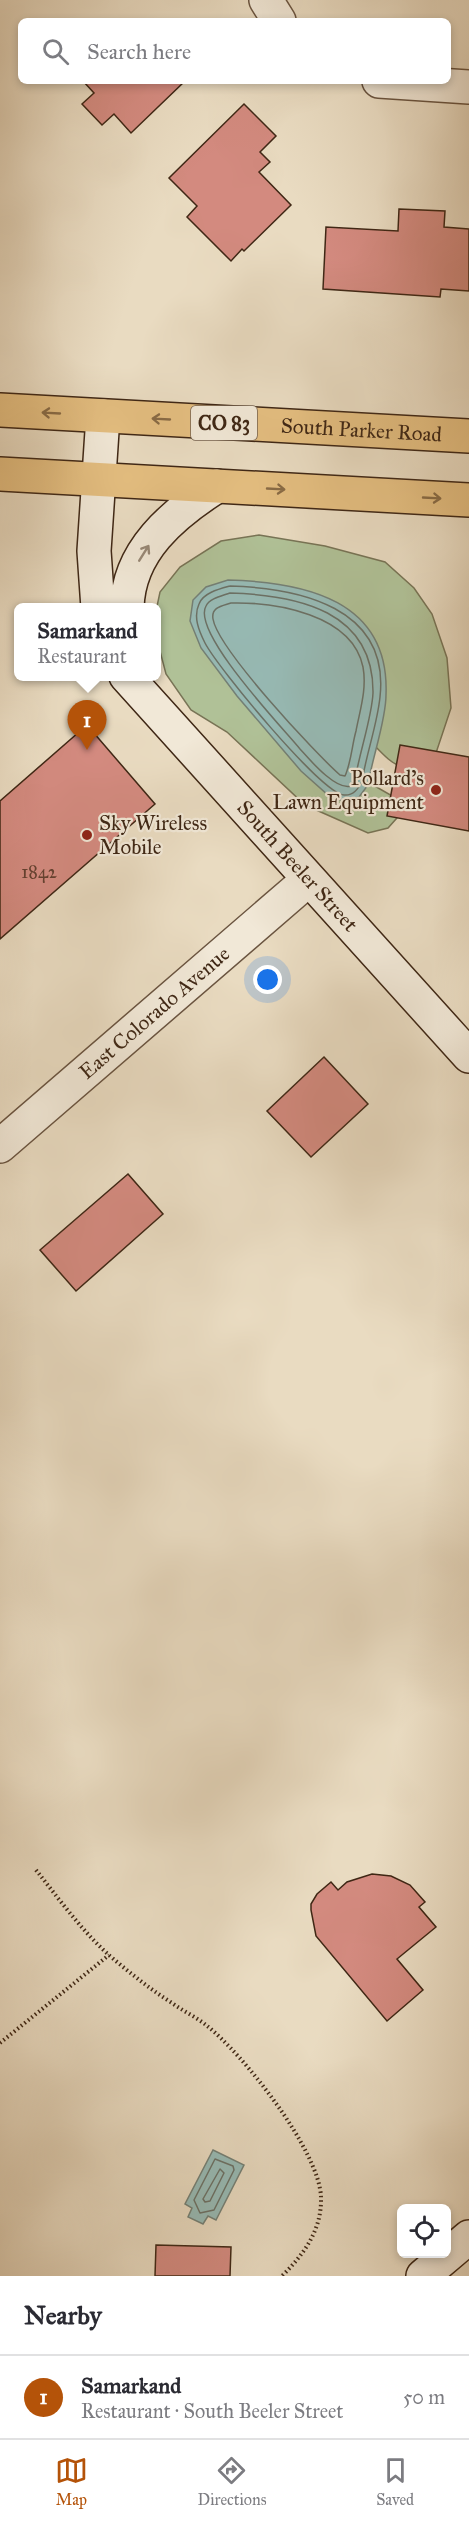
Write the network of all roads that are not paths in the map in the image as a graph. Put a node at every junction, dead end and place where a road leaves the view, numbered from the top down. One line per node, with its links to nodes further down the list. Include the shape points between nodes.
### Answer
1 (266, 0): 2 (street)
2 (277, 18)
3 (424, 84): 4 (street)
4 (469, 87)
5 (0, 410): 6 (main road, South Parker Road / CO 83, one-way to 5)
6 (103, 416): 7 (main road, South Parker Road / CO 83, one-way to 6); 9 (street)
7 (469, 436)
8 (0, 474): 9 (main road)
9 (99, 479): 10 (main road); 12 (street, via 94,551)
10 (217, 486): 11 (main road, one-way to 11); 13 (street, one-way to 10, via 135,570 150,544 171,518)
11 (469, 500)
12 (98, 603)
13 (127, 603)
14 (130, 681): 16 (street, South Beeler Street)
15 (143, 681): 16 (street)
16 (164, 721): 17 (street, South Beeler Street)
17 (308, 880): 18 (street, South Beeler Street); 19 (street, East Colorado Avenue)
18 (469, 1056)
19 (0, 1146)
20 (469, 2236): 21 (street)
21 (423, 2276)

